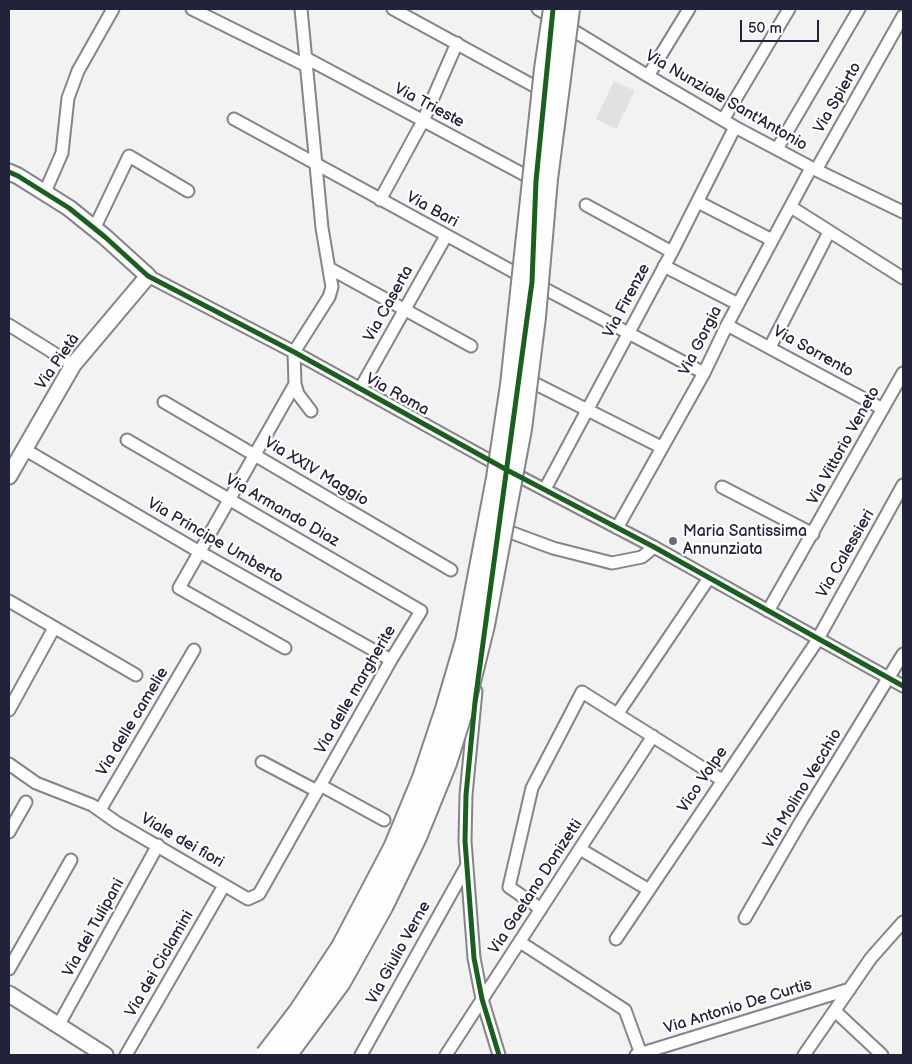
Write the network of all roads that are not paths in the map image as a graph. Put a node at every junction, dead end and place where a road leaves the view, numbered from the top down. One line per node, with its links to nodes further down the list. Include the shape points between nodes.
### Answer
1 (113, 9): 26 (street, via 78,71 68,98 62,153)
2 (192, 9): 13 (street, Via Trieste)
3 (301, 9): 13 (street)
4 (393, 9): 12 (street)
5 (538, 9): 9 (street, Via Nunziale Sant'Antonio)
6 (689, 9): 14 (street)
7 (789, 9): 17 (street)
8 (860, 9): 20 (street)
9 (557, 11): 14 (street, Via Nunziale Sant'Antonio); 15 (street); 121 (highway, bridge, via 545,69 511,385 496,487 466,641 423,778 394,848 342,947); 122 (highway, bridge, via 547,179 521,429 484,625 465,702 446,763 416,837 383,905 340,982)
10 (903, 16): 11 (street, Via Spierto)
11 (898, 37): 22 (street, Via Spierto)
12 (457, 43): 15 (street); 18 (street)
13 (306, 62): 18 (street, Via Trieste); 21 (street)
14 (648, 76): 17 (street, Via Nunziale Sant'Antonio)
15 (545, 92): 24 (street)
16 (234, 119): 21 (street, Via Bari)
17 (723, 120): 19 (street, Via Nunziale Sant'Antonio)
18 (423, 121): 24 (street, Via Trieste); 27 (street)
19 (735, 127): 20 (street, Via Nunziale Sant'Antonio); 28 (street, Via Firenze)
20 (777, 149): 22 (street, Via Nunziale Sant'Antonio)
21 (317, 165): 27 (street, Via Bari); 38 (street)
22 (814, 169): 30 (street, Via Gorgia); 31 (street, Via Nunziale Sant'Antonio)
23 (9, 172): 26 (street)
24 (536, 181): 41 (street)
25 (188, 191): 32 (street, via 128,156)
26 (45, 192): 32 (street)
27 (380, 200): 34 (street, Via Bari)
28 (698, 202): 35 (street); 36 (street, Via Firenze)
29 (586, 205): 36 (street)
30 (791, 207): 33 (street); 35 (street, Via Gorgia)
31 (903, 212)
32 (94, 229): 39 (street)
33 (828, 232): 40 (street); 48 (street)
34 (446, 236): 41 (street, Via Bari); 43 (street, Via Caserta)
35 (772, 240): 42 (street, Via Gorgia)
36 (672, 252): 37 (street, Via Firenze)
37 (664, 266): 42 (street); 46 (street, Via Firenze)
38 (329, 268): 43 (street); 49 (street, via 332,287 329,297)
39 (148, 276): 49 (street, Via Roma); 50 (street, Via Pietà)
40 (903, 278)
41 (532, 282): 46 (street, Via Bari); 53 (street)
42 (738, 304): 45 (street, Via Gorgia)
43 (405, 310): 47 (street); 55 (street, Via Caserta)
44 (9, 325): 50 (street)
45 (727, 325): 48 (street, Via Sorrento); 51 (street, Via Gorgia)
46 (629, 333): 51 (street, Via Bari); 57 (street, Via Firenze)
47 (471, 346)
48 (770, 347): 58 (street, Via Sorrento)
49 (294, 352): 54 (street); 55 (street, Via Roma)
50 (72, 365): 62 (street, Via Pietà)
51 (704, 373): 61 (street, Via Gorgia)
52 (903, 373): 58 (street, Via Vittorio Veneto)
53 (520, 376): 57 (street); 64 (street)
54 (295, 384): 59 (street, via 298,394); 63 (street)
55 (360, 389): 64 (street, Via Roma)
56 (164, 402): 63 (street, Via XXIV Maggio)
57 (588, 409): 61 (street); 68 (street, Via Firenze)
58 (883, 409): 72 (street, Via Vittorio Veneto)
59 (311, 411)
60 (127, 440): 69 (street, Via Armando Diaz)
61 (661, 448): 71 (street, Via Gorgia)
62 (24, 449): 65 (street, Via Pietà); 74 (street, Via Principe Umberto)
63 (255, 455): 69 (street); 75 (street, Via XXIV Maggio)
64 (507, 470): 68 (street, Via Roma); 70 (street)
65 (9, 476)
66 (903, 485): 81 (street, Via Calessieri)
67 (722, 487): 72 (street)
68 (545, 489): 71 (street, Via Roma)
69 (230, 500): 74 (street); 78 (street, Via Armando Diaz)
70 (499, 528): 73 (street, via 553,548 612,563 642,557); 103 (street, via 469,758)
71 (617, 528): 73 (street, Via Roma)
72 (812, 534): 79 (street, Via Vittorio Veneto)
73 (654, 547): 76 (street, Via Roma)
74 (198, 552): 82 (street, via 179,588); 85 (street, Via Principe Umberto)
75 (451, 570)
76 (709, 578): 79 (street, Via Roma); 90 (street)
77 (9, 601): 80 (street)
78 (421, 611): 85 (street, Via delle margherite)
79 (768, 611): 81 (street, Via Roma)
80 (54, 628): 86 (street); 89 (street)
81 (817, 638): 87 (street, Via Roma); 94 (street, Vico Volpe)
82 (285, 648)
83 (194, 650): 97 (street, Via delle camelie)
84 (903, 654): 87 (street, Via Molino Vecchio)
85 (391, 660): 95 (street, Via delle margherite)
86 (136, 675)
87 (890, 678): 88 (street, Via Roma); 108 (street, Via Molino Vecchio)
88 (903, 686)
89 (9, 710)
90 (618, 713): 91 (street); 107 (street, via 582,692 532,788 509,887)
91 (653, 736): 94 (street); 101 (street, Via Gaetano Donizetti)
92 (262, 762): 95 (street)
93 (9, 764): 97 (street, Viale dei fiori, via 36,783)
94 (722, 780): 105 (street, Vico Volpe)
95 (318, 788): 98 (street); 106 (street, Via delle margherite, via 259,894)
96 (26, 802): 99 (street)
97 (100, 810): 100 (street, Viale dei fiori)
98 (384, 820)
99 (9, 832)
100 (158, 845): 106 (street, Viale dei fiori); 117 (street, Via dei Tulipani)
101 (580, 849): 105 (street); 107 (street, Via Gaetano Donizetti)
102 (71, 860): 112 (street)
103 (466, 867): 115 (street, via 474,958); 123 (street, Via Giulio Verne)
104 (222, 890): 120 (street, Via dei Ciclamini)
105 (649, 890): 110 (street, Vico Volpe)
106 (248, 899)
107 (541, 909): 111 (street, Via Gaetano Donizetti)
108 (745, 918)
109 (903, 922): 113 (street, via 871,958)
110 (616, 939)
111 (520, 942): 115 (street, Via Gaetano Donizetti); 118 (street, via 625,1010)
112 (9, 969)
113 (850, 989): 116 (street); 118 (street, Via Antonio De Curtis)
114 (9, 994): 117 (street)
115 (482, 999): 124 (street, Via Gaetano Donizetti); 125 (street)
116 (835, 1011): 126 (street); 127 (street)
117 (61, 1028): 119 (street)
118 (638, 1054)
119 (105, 1055)
120 (126, 1055)
121 (266, 1055)
122 (286, 1055)
123 (361, 1055)
124 (446, 1055)
125 (499, 1055)
126 (804, 1055)
127 (882, 1055)

